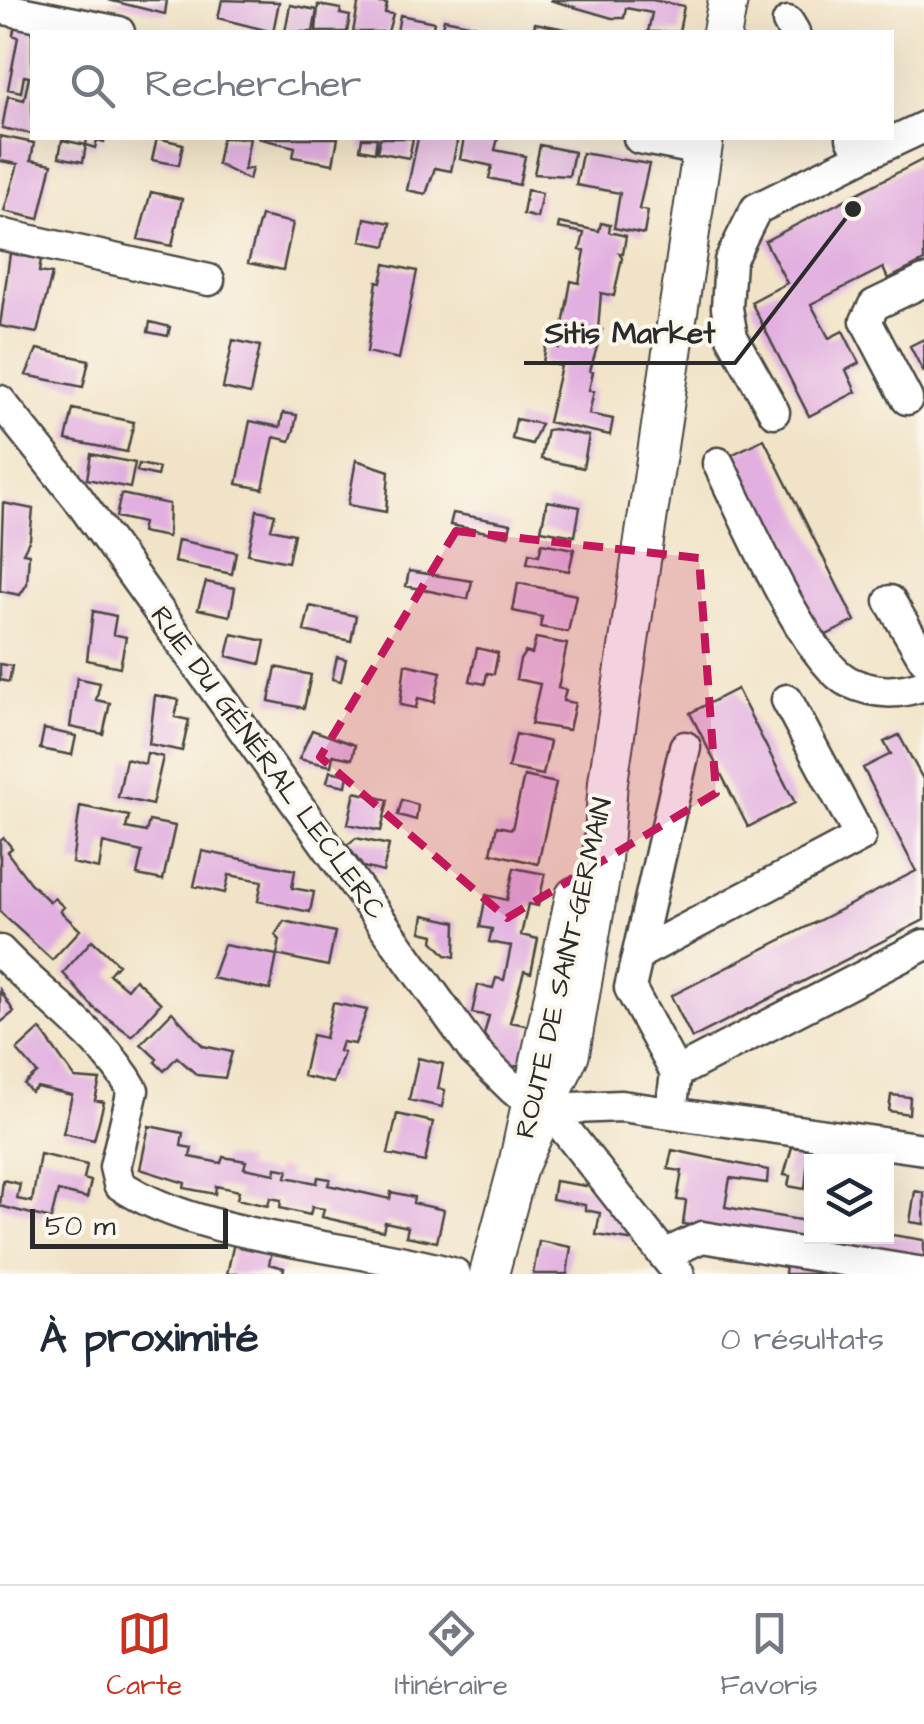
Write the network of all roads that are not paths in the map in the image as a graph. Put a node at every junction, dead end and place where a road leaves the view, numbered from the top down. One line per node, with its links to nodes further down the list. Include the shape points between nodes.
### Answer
1 (728, 0): 4 (main road)
2 (0, 8): 3 (street)
3 (109, 30)
4 (722, 30)
5 (924, 127): 6 (street)
6 (894, 136)
7 (661, 140): 8 (street)
8 (704, 144): 22 (main road, ROUTE DE SAINT-GERMAIN)
9 (857, 147): 15 (street, via 756,209 730,261 732,337)
10 (0, 234): 11 (street)
11 (209, 280)
12 (924, 281): 13 (street, via 874,306 866,321)
13 (907, 399)
14 (0, 401): 27 (street, RUE DU GÉNÉRAL LECLERC, via 77,497 474,1051)
15 (774, 412)
16 (718, 463): 19 (street, via 814,648 847,682 896,695)
17 (890, 601): 18 (street)
18 (924, 659)
19 (924, 686)
20 (787, 700): 25 (street, via 860,837)
21 (686, 747): 25 (street)
22 (608, 782): 27 (main road, ROUTE DE SAINT-GERMAIN, via 550,1008); 27 (main road, ROUTE DE SAINT-GERMAIN, via 602,872 570,1053)
23 (924, 946): 26 (street)
24 (0, 950): 32 (street, via 115,1058 133,1090 115,1167 119,1184 182,1215)
25 (638, 954): 26 (street, via 630,988)
26 (676, 1073): 28 (street)
27 (540, 1106): 28 (street); 30 (street, RUE DU GÉNÉRAL LECLERC); 33 (main road, ROUTE DE SAINT-GERMAIN)
28 (671, 1112): 29 (street)
29 (924, 1150)
30 (672, 1264): 31 (street, via 702,1237)
31 (924, 1273)
32 (455, 1274)
33 (489, 1274)

